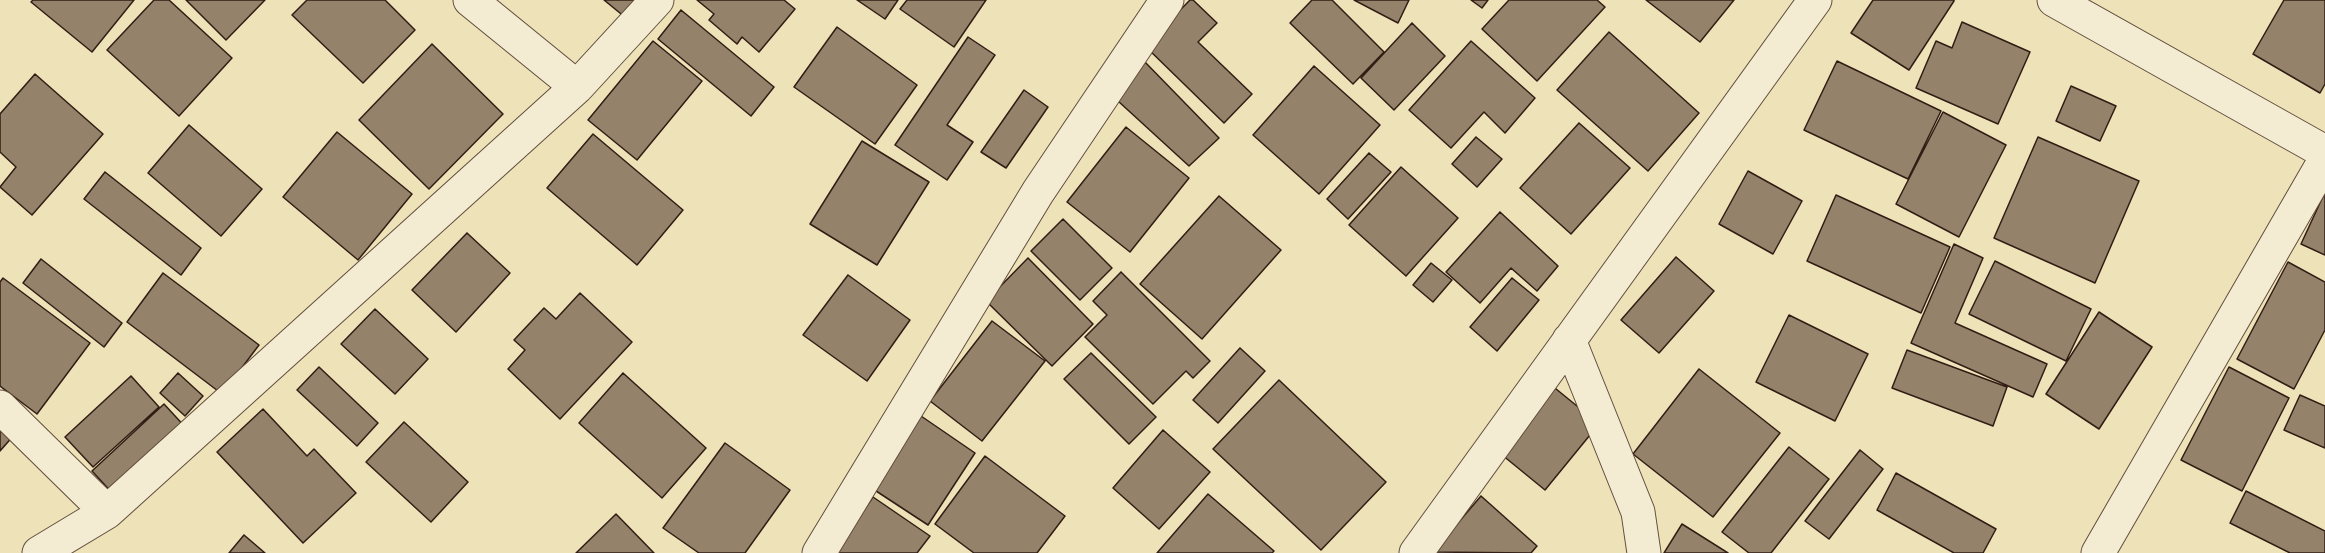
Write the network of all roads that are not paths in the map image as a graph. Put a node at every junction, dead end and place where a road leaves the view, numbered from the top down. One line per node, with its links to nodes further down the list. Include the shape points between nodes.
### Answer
1 (470, 0): 6 (street)
2 (657, 0): 6 (street)
3 (1815, 0): 9 (street)
4 (2054, 0): 7 (street)
5 (1162, 2): 13 (street, via 1038,192)
6 (576, 87): 11 (street)
7 (2325, 152)
8 (2325, 160): 16 (street)
9 (1569, 340): 14 (street); 15 (street, via 1638,512)
10 (0, 407): 11 (street)
11 (107, 512): 12 (street)
12 (39, 553)
13 (819, 553)
14 (1416, 553)
15 (1644, 553)
16 (2098, 553)

